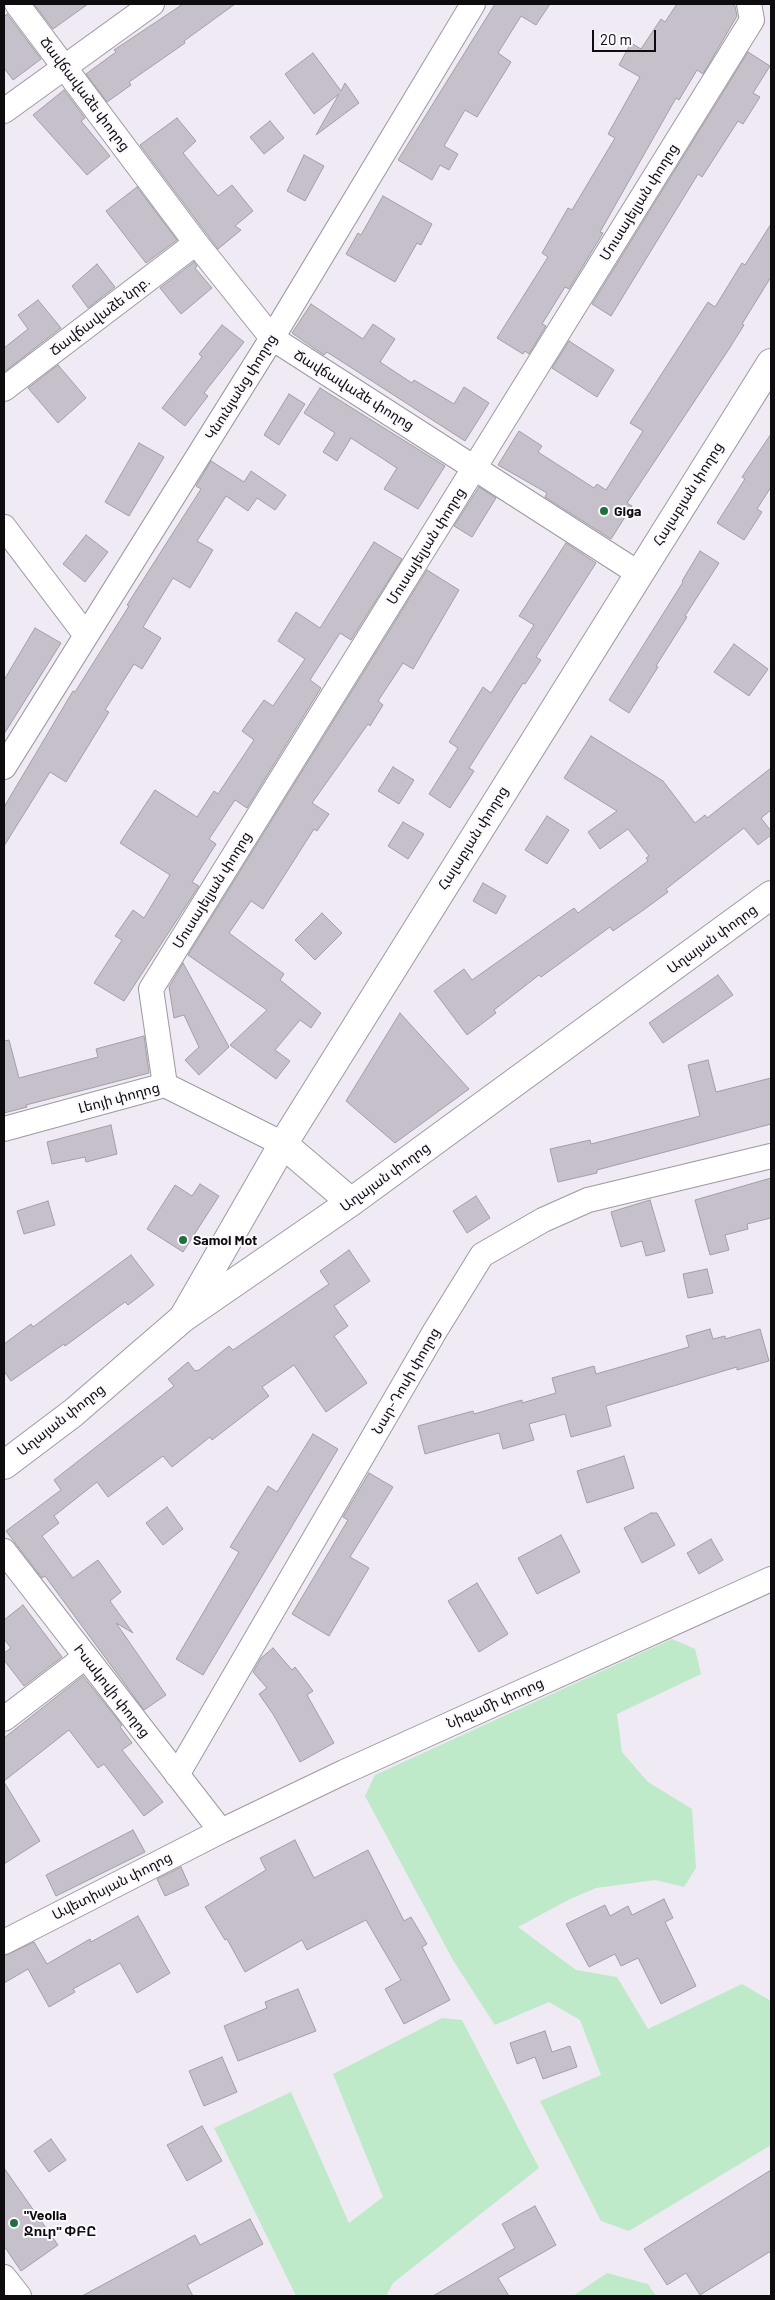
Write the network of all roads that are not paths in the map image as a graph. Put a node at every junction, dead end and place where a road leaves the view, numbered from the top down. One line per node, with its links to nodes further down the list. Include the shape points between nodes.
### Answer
1 (17, 4): 5 (street, Ճավճավաձե փողոց)
2 (152, 4): 5 (street)
3 (472, 4): 8 (street, Կնունյանց փողոց)
4 (750, 12): 11 (street, Մուսայելյան փողոց)
5 (64, 67): 6 (street); 7 (street, Ճավճավաձե փողոց)
6 (4, 111)
7 (196, 242): 8 (street, Ճավճավաձե փողոց); 10 (street, Ճավճավաձե նրբ.)
8 (272, 338): 11 (street, Ճավճավաձե փողոց); 14 (street, Կնունյանց փողոց)
9 (771, 363): 13 (main road, Հալաբյան փողոց)
10 (4, 390)
11 (476, 467): 13 (street, Ճավճավաձե փողոց); 17 (street, Մուսայելյան փողոց, via 151,989)
12 (4, 527): 14 (street)
13 (638, 573): 19 (main road, Հալաբյան փողոց)
14 (85, 634): 15 (street, Կնունյանց փողոց)
15 (4, 767)
16 (771, 896): 21 (main road, Աղայան փողոց)
17 (165, 1085): 18 (street, Լեոյի փողոց); 19 (street, Լեոյի փողոց)
18 (4, 1129)
19 (283, 1144): 21 (main road); 22 (main road, Հալաբյան փողոց)
20 (771, 1156): 28 (street, Նար-Դոսի փողոց, via 588,1200 543,1220 482,1255)
21 (351, 1202): 22 (main road, Աղայան փողոց)
22 (183, 1318): 23 (main road, Աղայան փողոց, via 73,1413)
23 (4, 1465)
24 (4, 1551): 26 (street, Իսակովի փողոց)
25 (771, 1579): 29 (street, Նիզամի փողոց)
26 (85, 1657): 27 (street); 28 (street, Իսակովի փողոց)
27 (4, 1719)
28 (177, 1775): 29 (street, Իսակովի փողոց)
29 (221, 1831): 30 (street, Ավետիսյան փողոց)
30 (4, 1942)
31 (4, 2277): 32 (street)
32 (19, 2296)

